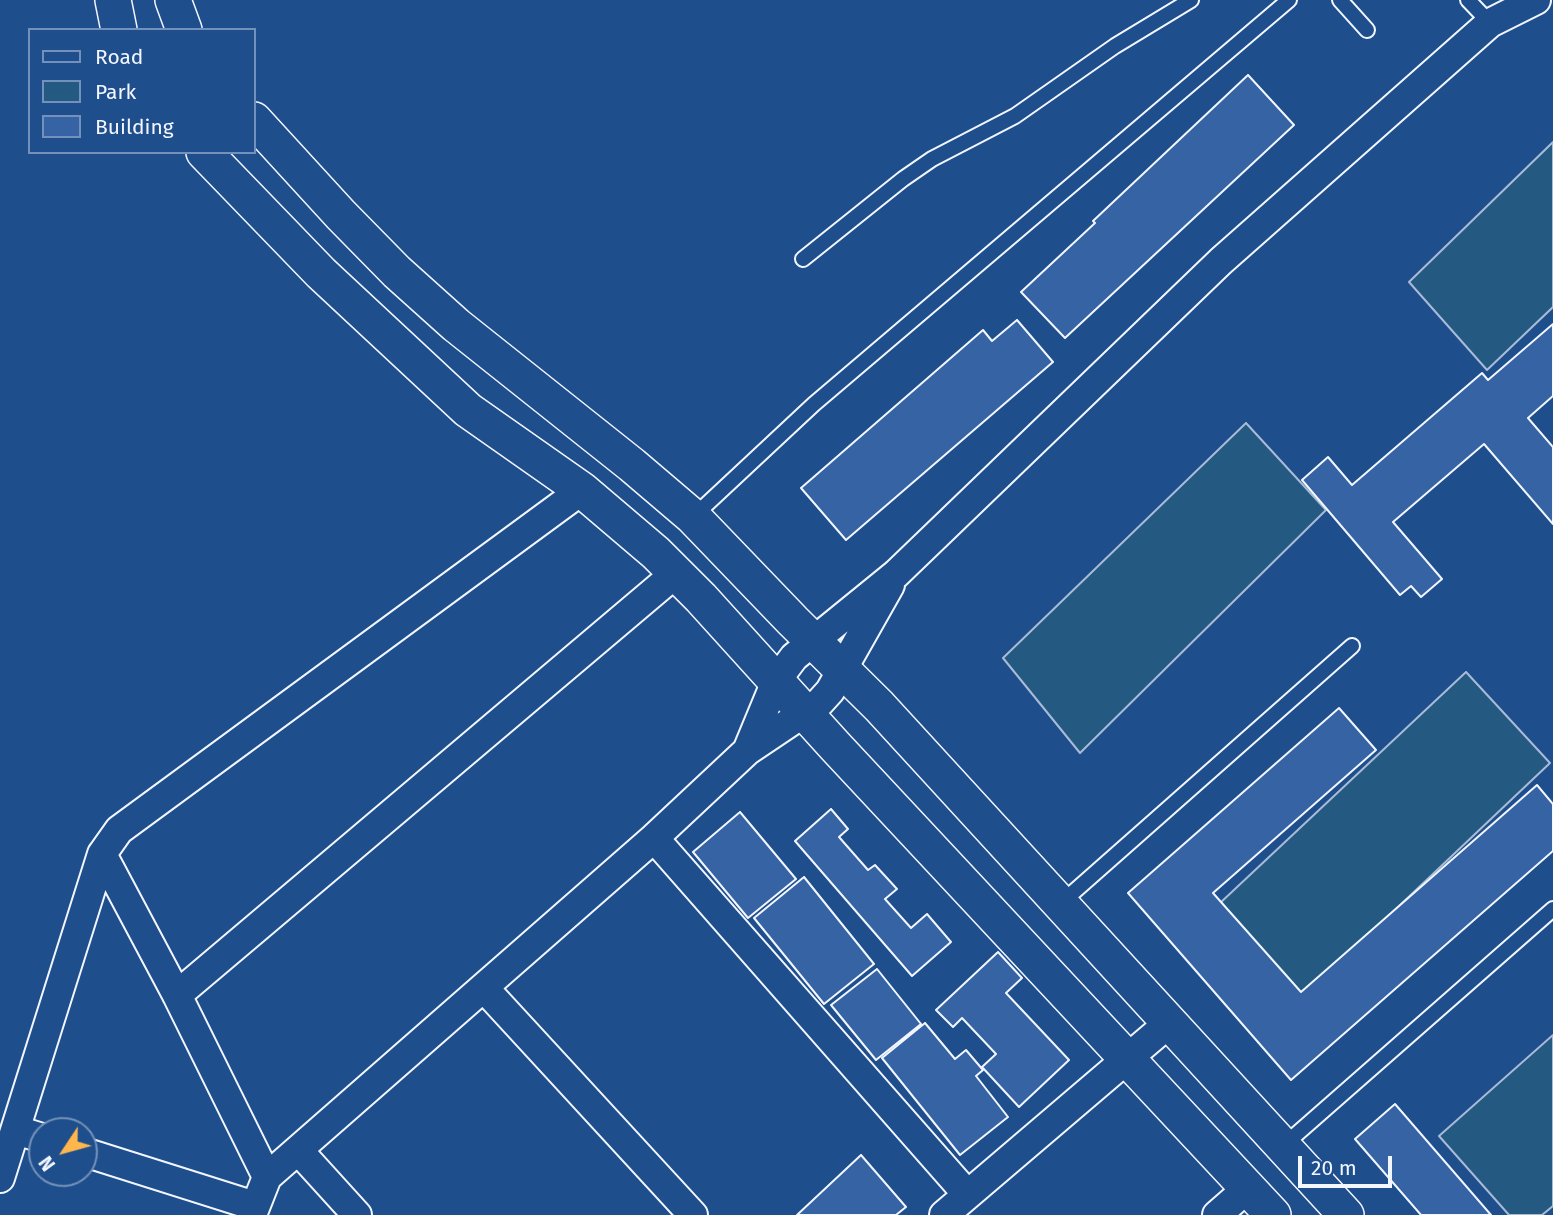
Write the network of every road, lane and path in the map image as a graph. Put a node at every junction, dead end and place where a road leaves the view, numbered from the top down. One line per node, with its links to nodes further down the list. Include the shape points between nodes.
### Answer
1 (113, 0): 9 (street)
2 (173, 0): 10 (street)
3 (1191, 0): 14 (lane, via 1015,116 923,166)
4 (1289, 0): 16 (lane, via 814,404)
5 (1340, 0): 11 (lane)
6 (1468, 0): 8 (lane)
7 (1536, 0): 8 (street)
8 (1489, 23): 18 (street, via 1221,261)
9 (119, 28)
10 (183, 28)
11 (1367, 30)
12 (256, 122): 16 (street, via 350,225 456,325)
13 (206, 154): 15 (street, via 321,273 468,410)
14 (803, 259)
15 (582, 490): 17 (street); 26 (street, via 119,830)
16 (693, 517): 19 (street)
17 (676, 573): 22 (street); 30 (street)
18 (896, 573): 19 (street); 21 (street)
19 (813, 641): 21 (street); 22 (street)
20 (1352, 646): 27 (lane)
21 (841, 669): 23 (street, via 830,691); 27 (street)
22 (776, 681): 23 (street); 24 (street)
23 (805, 713): 24 (street); 32 (street)
24 (747, 751): 25 (street)
25 (654, 838): 29 (street); 41 (street)
26 (102, 854): 30 (street); 33 (street)
27 (1060, 904): 31 (street)
28 (1553, 909): 35 (lane)
29 (484, 988): 36 (street); 44 (street)
30 (177, 995): 38 (street)
31 (1169, 1023): 32 (street); 35 (street)
32 (1128, 1058): 40 (street); 41 (street)
33 (33, 1117)
34 (28, 1136): 39 (street)
35 (1283, 1146): 48 (street)
36 (299, 1150): 38 (street); 43 (street)
37 (98, 1157): 42 (street)
38 (267, 1177): 42 (street)
39 (0, 1178)
40 (1249, 1187): 46 (street); 47 (street)
41 (967, 1194): 45 (street)
42 (254, 1210)
43 (357, 1215)
44 (693, 1215)
45 (944, 1215)
46 (1217, 1215)
47 (1273, 1215)
48 (1346, 1215)

